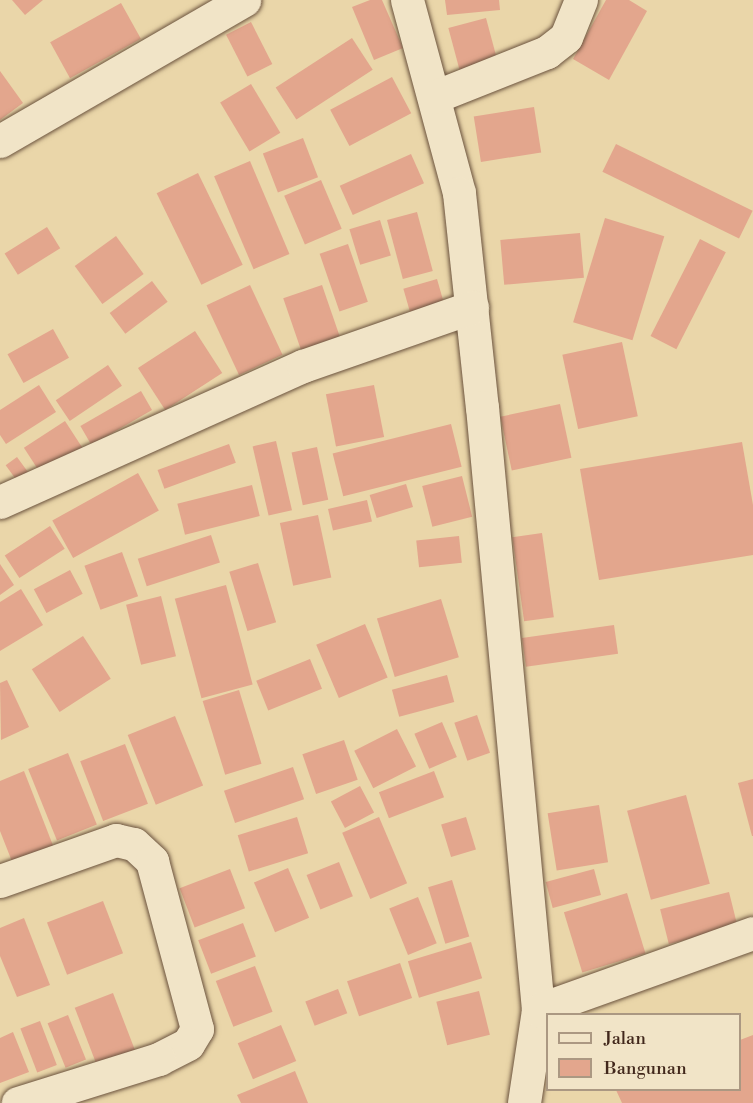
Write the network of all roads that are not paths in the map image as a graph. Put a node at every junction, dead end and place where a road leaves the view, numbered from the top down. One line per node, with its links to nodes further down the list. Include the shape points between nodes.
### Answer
1 (244, 0): 5 (street)
2 (407, 0): 4 (street)
3 (581, 0): 4 (street, via 566,36 547,52)
4 (434, 97): 6 (street, via 459,193)
5 (0, 141)
6 (472, 308): 7 (street, via 303,366); 10 (street)
7 (2, 498)
8 (0, 882): 11 (street, via 116,840 134,844 152,861 197,1029 188,1044 159,1059)
9 (753, 933): 10 (street)
10 (538, 1010): 12 (street)
11 (18, 1103)
12 (524, 1103)

